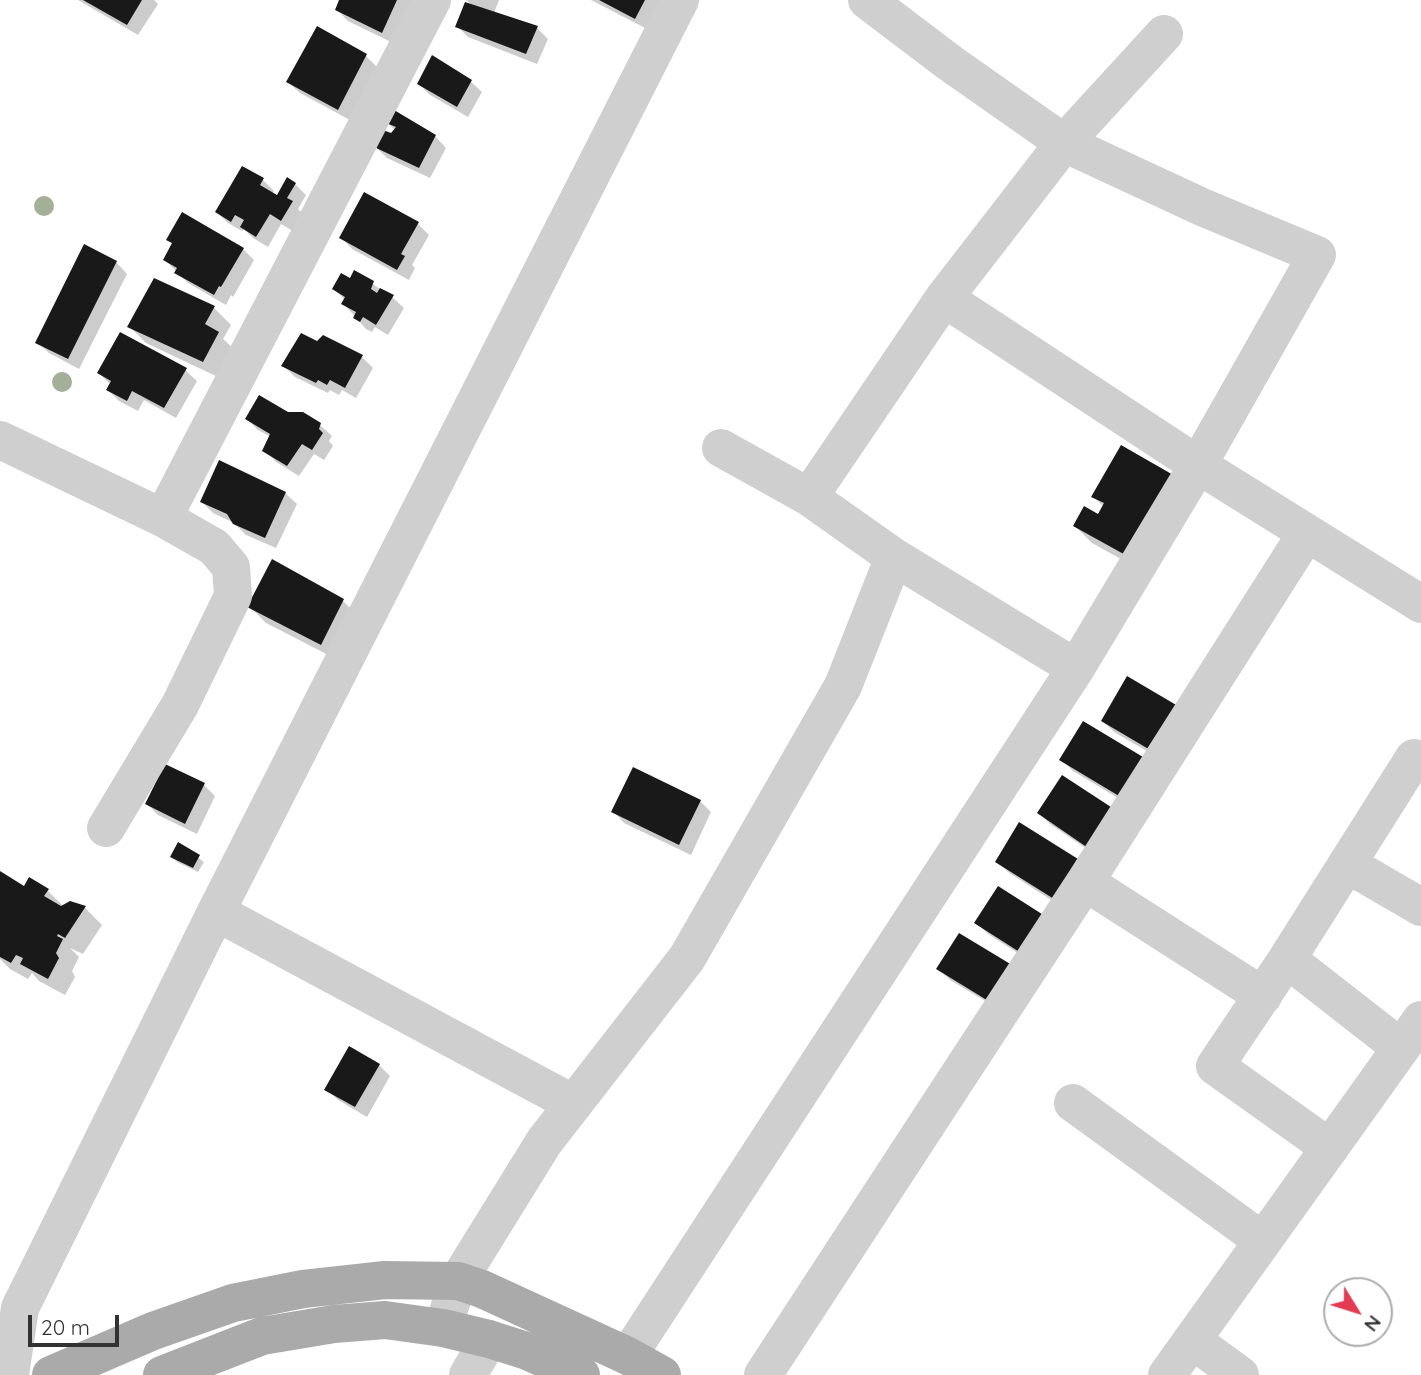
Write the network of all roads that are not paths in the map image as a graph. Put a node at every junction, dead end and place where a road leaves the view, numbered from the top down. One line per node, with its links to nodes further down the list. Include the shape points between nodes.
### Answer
1 (432, 0): 11 (street)
2 (680, 0): 21 (street)
3 (867, 0): 5 (street)
4 (1164, 34): 5 (street)
5 (1064, 143): 6 (street); 9 (street, via 1317,256)
6 (944, 298): 9 (street); 10 (street)
7 (0, 440): 11 (street)
8 (721, 448): 10 (street)
9 (1198, 465): 12 (street); 15 (street)
10 (809, 497): 13 (street)
11 (163, 518): 17 (street, via 214,547 231,567 233,596 180,705)
12 (1307, 534): 14 (street); 19 (street)
13 (894, 557): 15 (street); 26 (street, via 843,685 687,958)
14 (1421, 604)
15 (1076, 668): 33 (street)
16 (1414, 758): 18 (street)
17 (106, 828)
18 (1347, 864): 20 (street); 22 (street)
19 (1085, 882): 23 (street); 40 (street)
20 (1421, 907)
21 (216, 912): 26 (street); 34 (street, via 20,1308)
22 (1287, 959): 23 (street); 24 (street)
23 (1263, 996): 27 (street, via 1215,1066)
24 (1411, 1034): 27 (street)
25 (1073, 1103): 28 (street)
26 (574, 1104): 29 (street, via 544,1142)
27 (1330, 1148): 28 (street)
28 (1263, 1241): 32 (street)
29 (458, 1281): 30 (street); 33 (main road); 35 (main road, via 385,1280 233,1303)
30 (443, 1328): 31 (main road); 36 (main road, via 385,1320 262,1336)
31 (489, 1339): 37 (street); 38 (main road)
32 (1192, 1340): 41 (street); 42 (street)
33 (628, 1356): 39 (main road)
34 (10, 1375)
35 (51, 1375)
36 (162, 1375)
37 (468, 1375)
38 (581, 1375)
39 (662, 1375)
40 (763, 1375)
41 (1167, 1375)
42 (1240, 1375)

